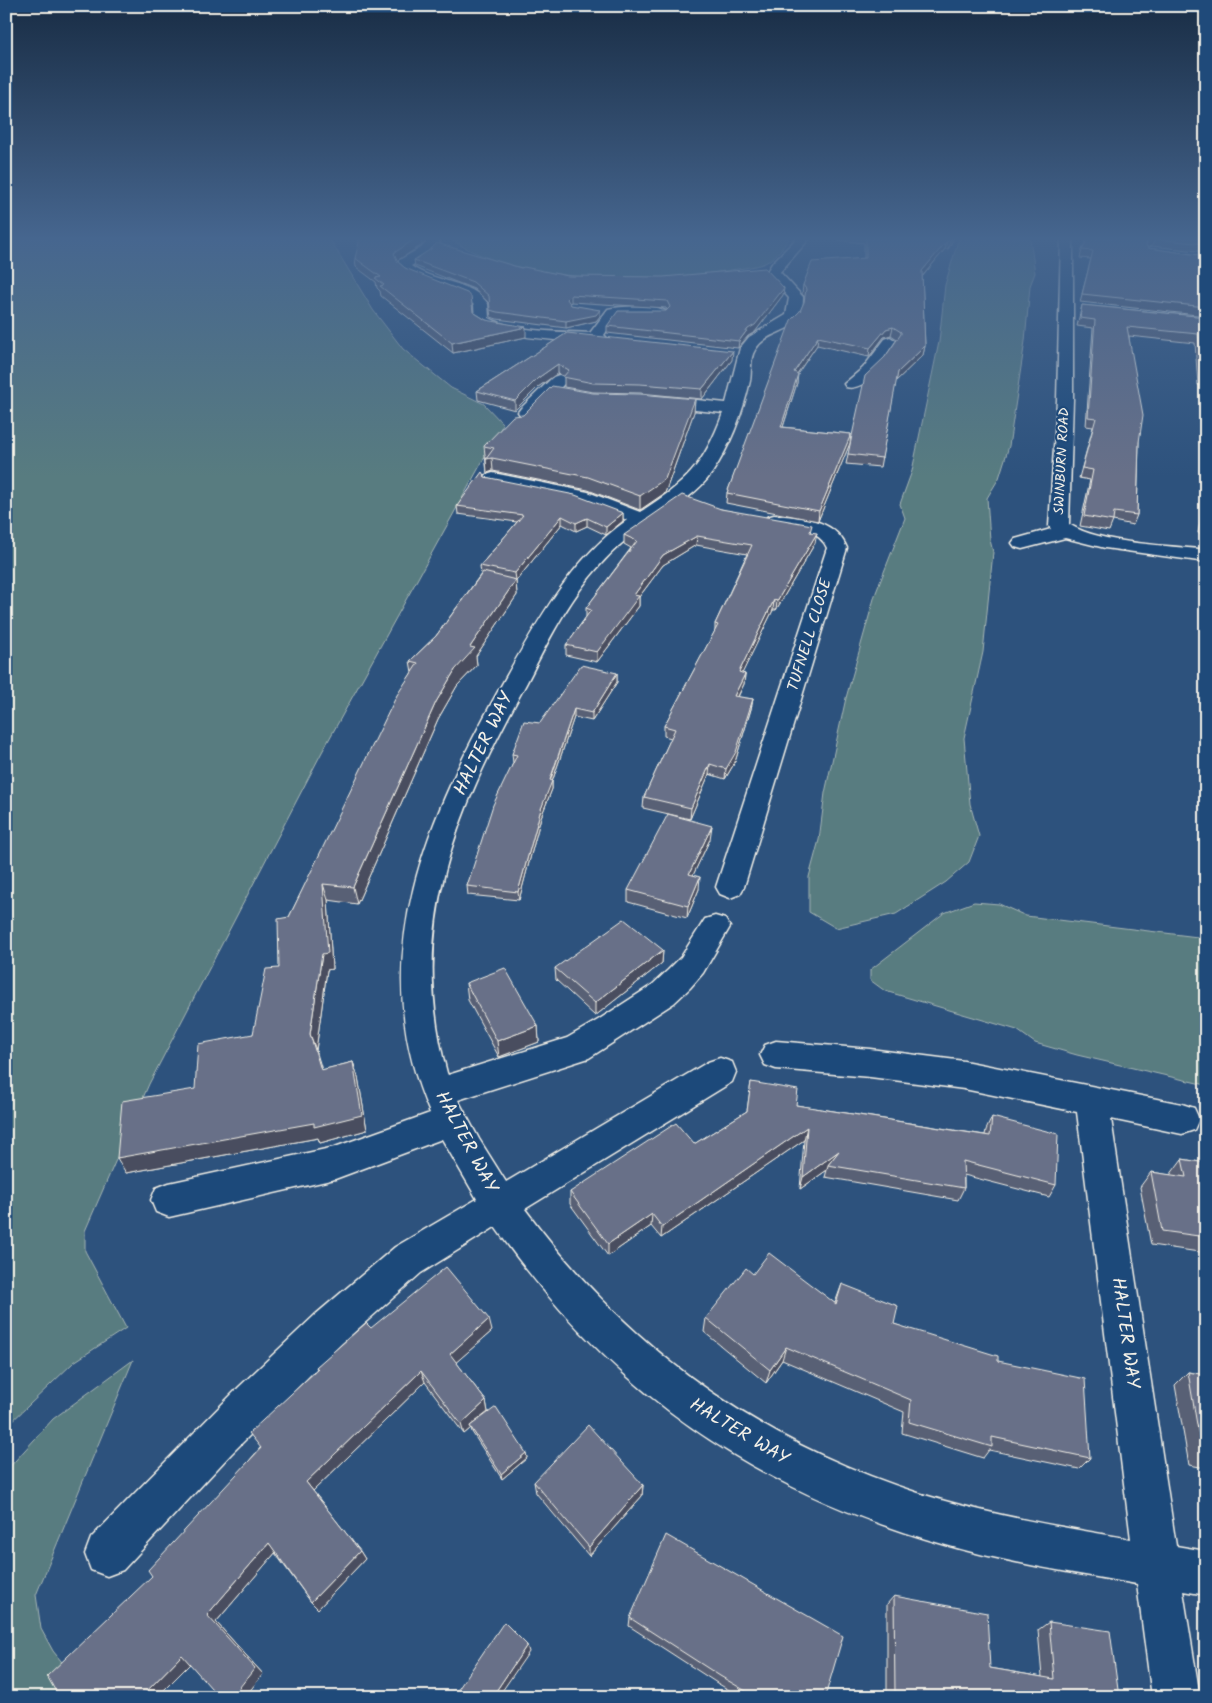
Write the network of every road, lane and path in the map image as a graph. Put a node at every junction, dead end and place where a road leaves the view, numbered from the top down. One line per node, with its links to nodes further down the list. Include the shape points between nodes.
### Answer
1 (482, 317): 5 (street, via 486,323 508,328)
2 (609, 317): 5 (street)
3 (791, 317): 11 (street, HALTER WAY, via 737,354 743,381)
4 (1072, 317): 18 (street, SWINBURN ROAD, via 1059,526)
5 (594, 338): 6 (street)
6 (614, 340)
7 (890, 342): 8 (street, via 868,371)
8 (852, 384)
9 (571, 396): 12 (street, via 553,386)
10 (640, 400): 11 (street)
11 (731, 409): 14 (street, HALTER WAY, via 706,468)
12 (516, 423)
13 (492, 479): 17 (street, via 581,496)
14 (678, 495): 15 (street); 17 (street, HALTER WAY)
15 (700, 503)
16 (753, 518): 21 (street, TUFNELL CLOSE, via 817,528 832,537 837,548)
17 (641, 519): 26 (street, HALTER WAY, via 594,559 545,627 472,763 430,869 418,935 417,989 430,1071)
18 (1065, 532): 19 (street); 20 (street, SWINBURN ROAD, via 1093,540)
19 (1022, 543)
20 (1206, 556)
21 (730, 887)
22 (715, 927): 26 (street, via 692,966 679,979 663,994 609,1030 578,1048 539,1062)
23 (776, 1055): 25 (street, via 954,1074)
24 (720, 1072): 29 (street)
25 (1092, 1102): 27 (street); 31 (street, HALTER WAY)
26 (444, 1106): 28 (street, via 335,1163); 29 (street, HALTER WAY)
27 (1182, 1120)
28 (169, 1200)
29 (500, 1205): 30 (street, via 408,1260 364,1296 216,1438); 31 (street, HALTER WAY, via 543,1264 581,1307 652,1374 723,1426 782,1459 908,1512 975,1532)
30 (108, 1554)
31 (1155, 1564): 32 (street, HALTER WAY); 33 (street)
32 (1206, 1573)
33 (1176, 1697)

